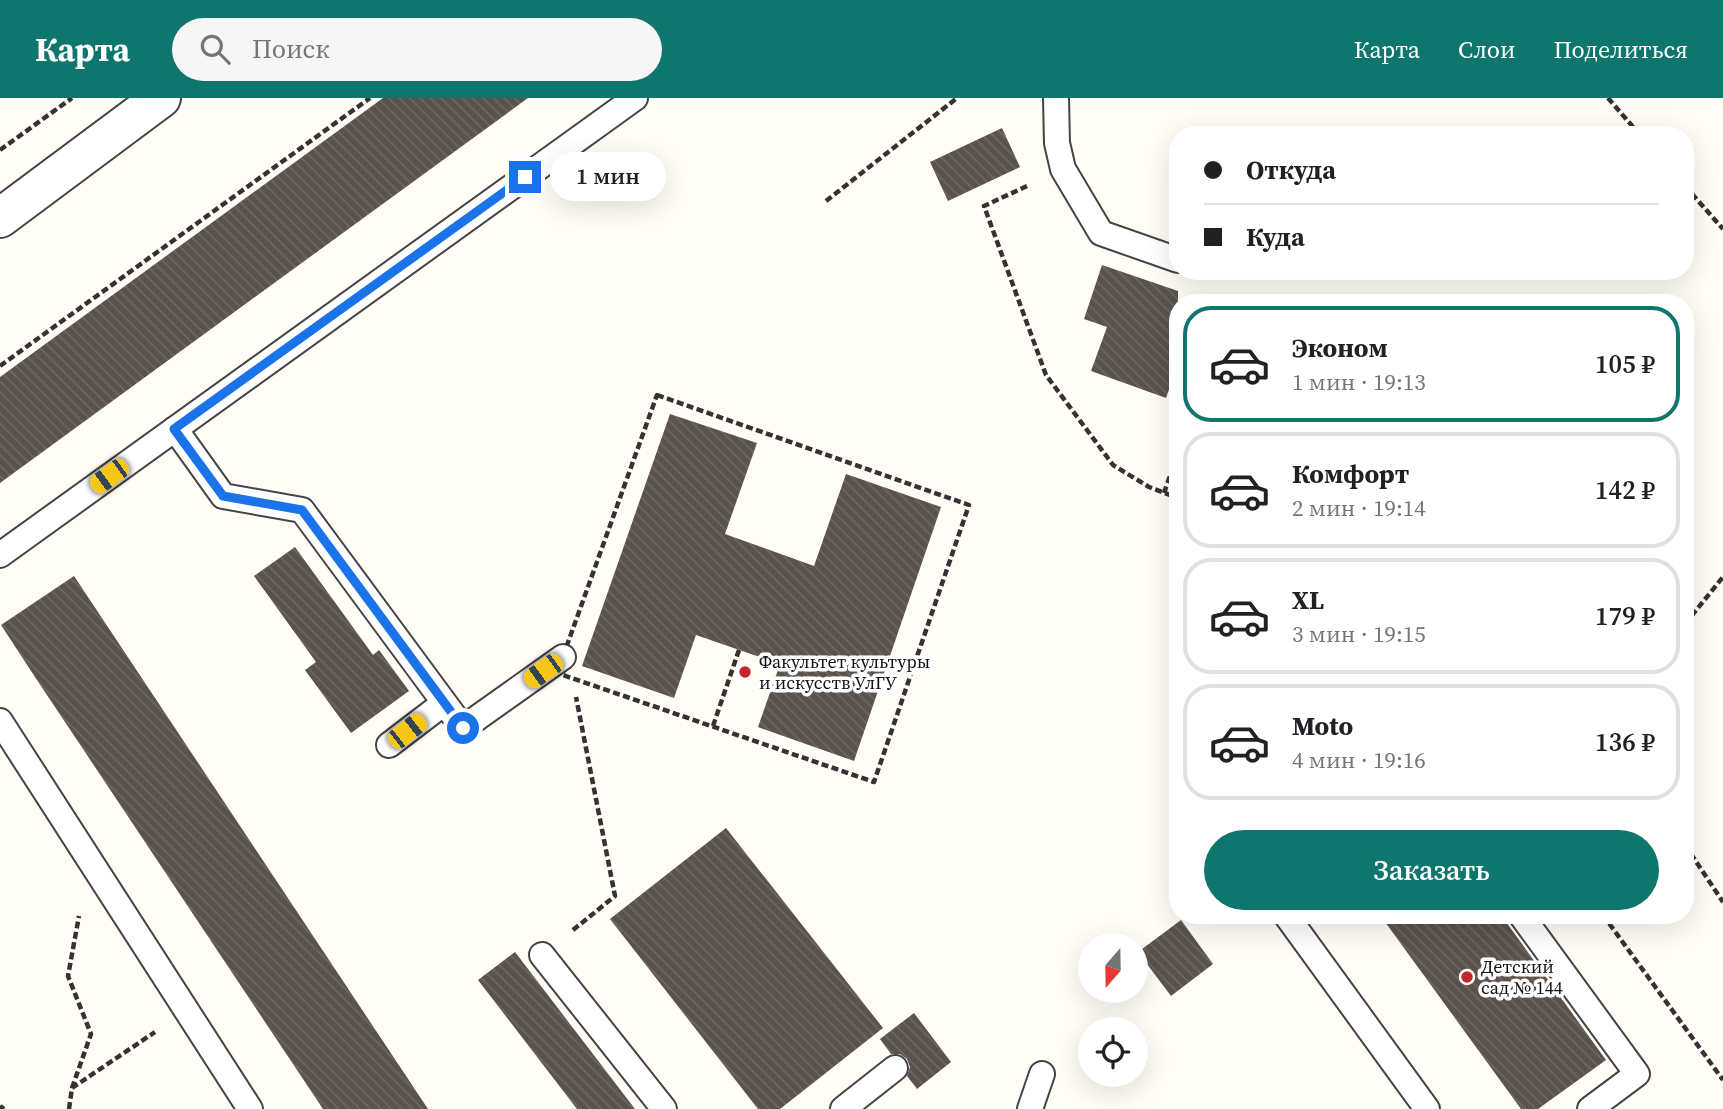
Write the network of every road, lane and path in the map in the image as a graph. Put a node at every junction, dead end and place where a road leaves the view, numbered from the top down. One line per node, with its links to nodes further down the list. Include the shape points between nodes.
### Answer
1 (72, 98): 9 (path)
2 (161, 98): 13 (street)
3 (370, 98): 16 (path)
4 (635, 98): 17 (lane)
5 (957, 98): 12 (path)
6 (1056, 98): 10 (lane)
7 (1608, 98): 8 (path)
8 (1632, 126)
9 (0, 150)
10 (1063, 169): 15 (lane, via 1101,233); 19 (path, via 984,206 1046,375 1113,465)
11 (1694, 196): 14 (path)
12 (826, 201)
13 (0, 218)
14 (1723, 229)
15 (1169, 257)
16 (0, 366)
17 (174, 429): 21 (lane); 26 (lane, via 223,496 302,510)
18 (1169, 479): 19 (path)
19 (1164, 493): 20 (path)
20 (1169, 495)
21 (0, 555)
22 (1723, 577): 23 (path)
23 (1694, 613)
24 (739, 650): 28 (path)
25 (567, 667): 26 (lane, via 463,728); 28 (path); 28 (path, via 657,395 969,505 874,782); 36 (path, via 615,896)
26 (444, 703): 29 (lane)
27 (0, 722): 31 (lane)
28 (713, 726)
29 (389, 745)
30 (1694, 858): 32 (path)
31 (88, 860): 37 (lane); 41 (path, via 68,976 92,1034)
32 (1723, 902)
33 (1293, 924): 47 (lane)
34 (1528, 924): 48 (lane, via 1637,1074)
35 (1610, 924): 40 (path)
36 (542, 955): 44 (lane)
37 (185, 1012): 41 (path); 43 (lane)
38 (895, 1068): 45 (lane)
39 (1042, 1074): 46 (lane)
40 (1723, 1080)
41 (72, 1088): 42 (path)
42 (69, 1109)
43 (250, 1109)
44 (664, 1109)
45 (843, 1109)
46 (1030, 1109)
47 (1427, 1109)
48 (1590, 1109)

